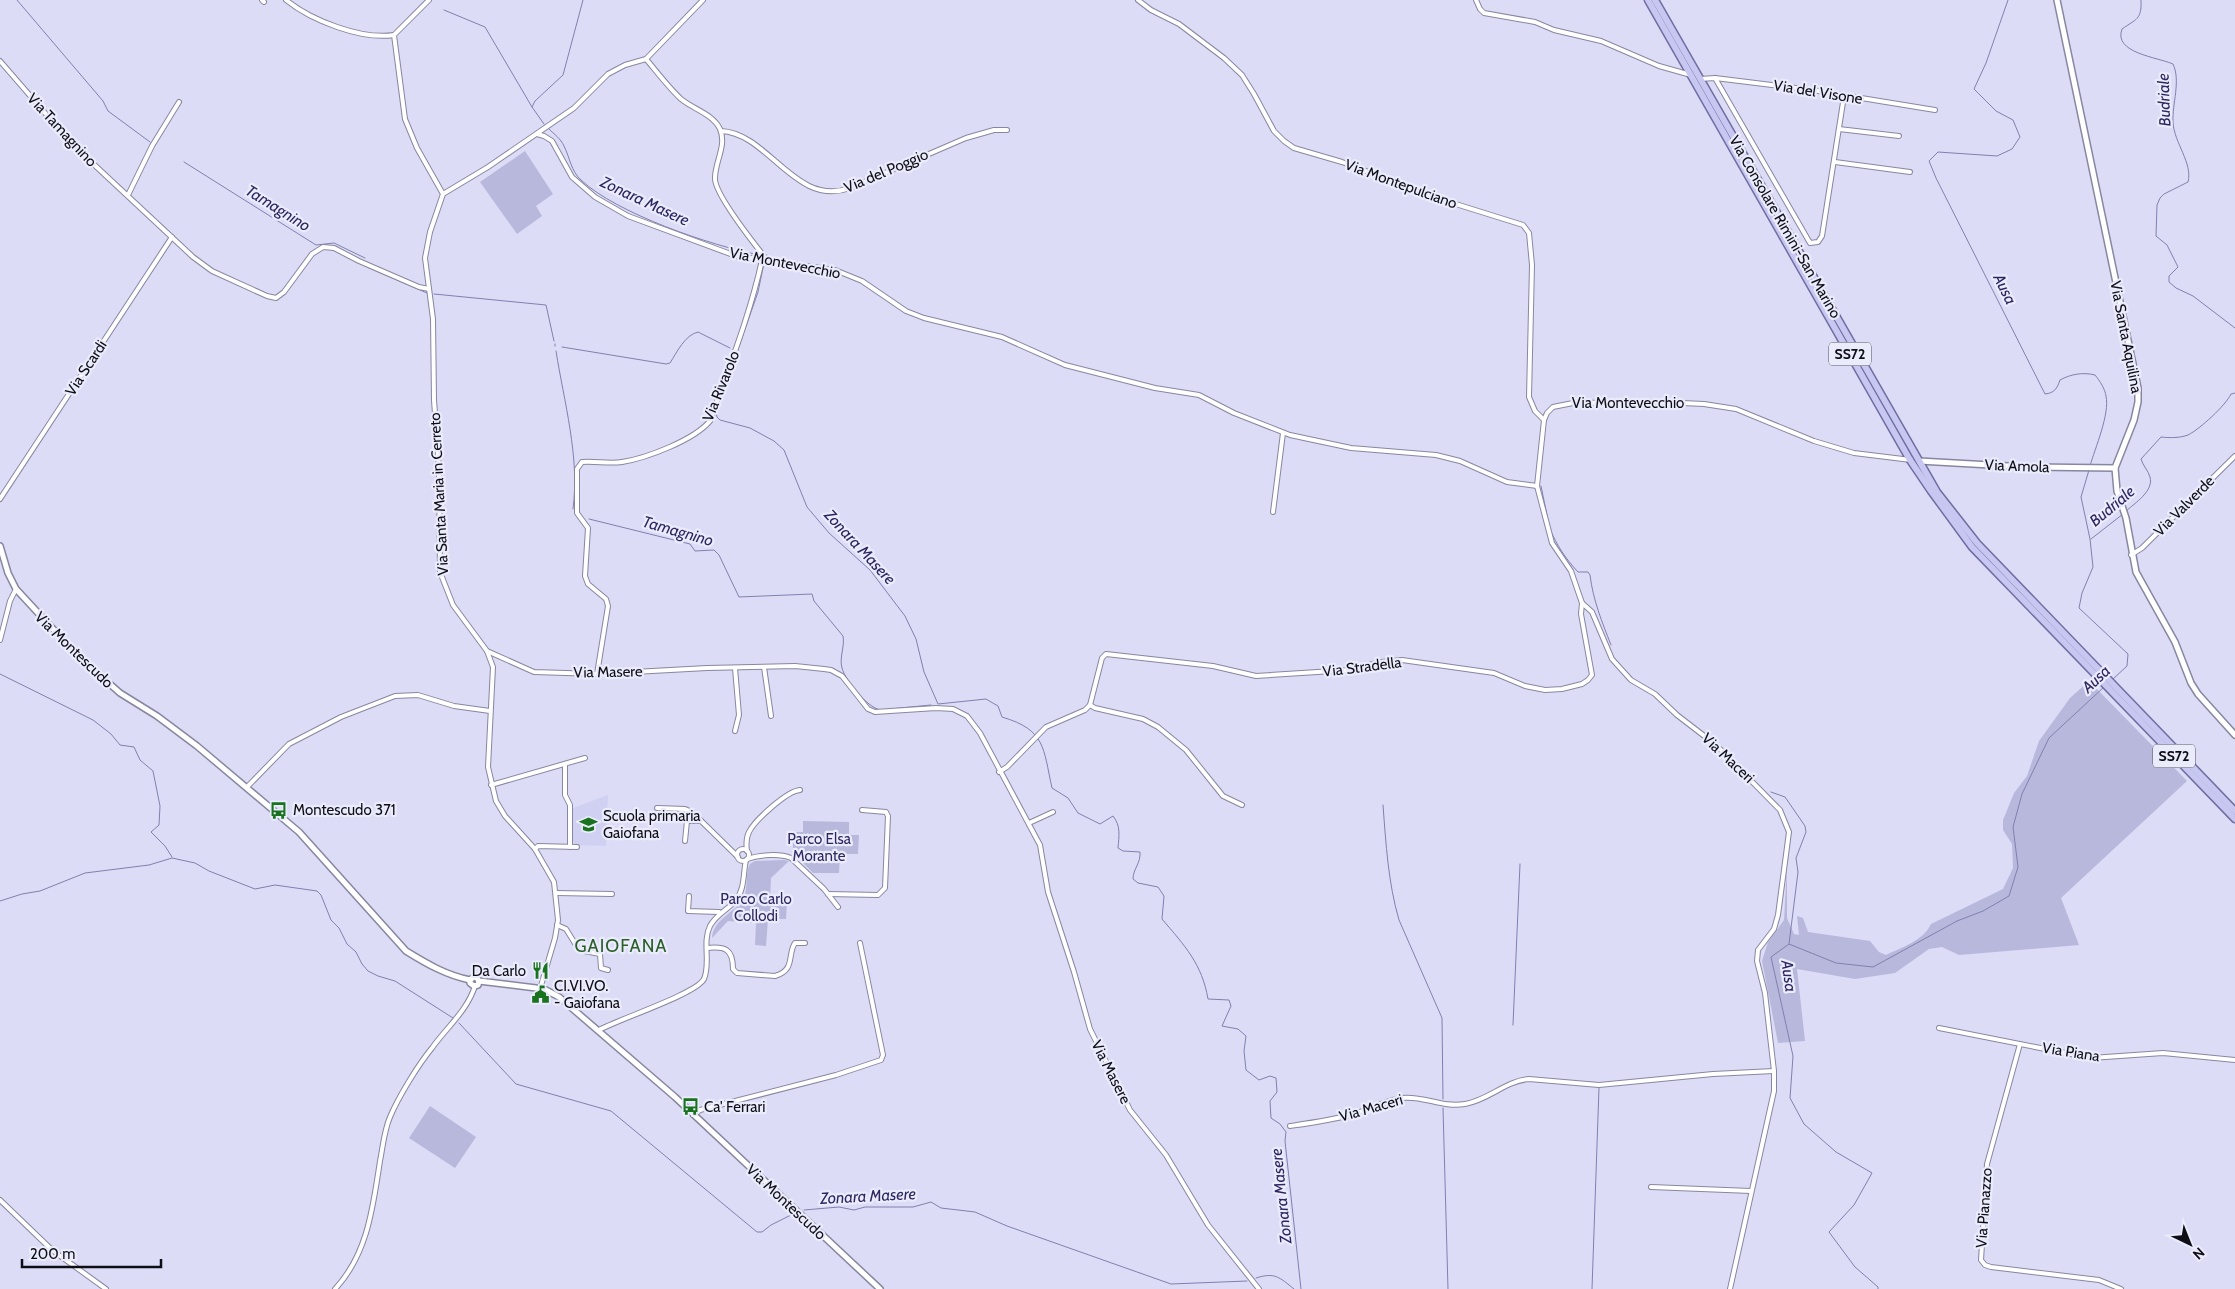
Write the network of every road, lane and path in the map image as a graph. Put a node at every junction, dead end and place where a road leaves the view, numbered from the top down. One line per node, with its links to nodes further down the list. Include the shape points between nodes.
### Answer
1 (286, 0): 9 (street, via 298,9 347,30 380,37)
2 (429, 0): 9 (street)
3 (703, 0): 10 (street)
4 (1138, 0): 31 (street, Via Montepulciano, via 1179,24 1224,58 1242,76 1274,131 1294,148 1523,225 1529,234 1532,265 1529,397 1534,411)
5 (1476, 0): 12 (street, via 1484,13 1535,22 1554,30 1596,39 1659,66)
6 (1648, 0): 12 (main road, Via Consolare Rimini-San Marino / SS72)
7 (1655, 0): 14 (main road, Via Consolare Rimini-San Marino / SS72)
8 (2057, 0): 36 (street, Via Santa Aquilina, via 2138,388 2134,420)
9 (394, 35): 25 (street, via 405,119 416,148)
10 (646, 59): 20 (street, via 681,98 714,121); 21 (street, via 608,74 574,108)
11 (0, 61): 26 (street, Via Tamagnino, via 72,144)
12 (1691, 75): 34 (main road, Via Consolare Rimini-San Marino / SS72)
13 (1715, 78): 14 (street, Via del Visone); 15 (street, Via del Visone); 23 (street, via 1810,243 1818,242 1822,236)
14 (1700, 79): 35 (main road, Via Consolare Rimini-San Marino / SS72)
15 (1844, 96): 17 (street, Via del Visone); 18 (street)
16 (178, 102): 26 (street)
17 (1935, 110)
18 (1839, 129): 22 (street); 23 (street)
19 (1007, 130): 20 (street, Via del Poggio, via 966,138 850,188 832,192 808,186 741,136)
20 (721, 132): 29 (street, via 722,146 714,177 717,189 754,246)
21 (537, 134): 25 (street); 28 (street, Via Montevecchio, via 552,141 572,177 582,188 627,215 736,256)
22 (1899, 136)
23 (1835, 162): 24 (street)
24 (1910, 172)
25 (443, 194): 30 (street, Via Santa Maria in Cerreto, via 425,258)
26 (128, 195): 27 (street, Via Tamagnino)
27 (172, 238): 30 (street, Via Tamagnino, via 212,271 271,298 284,292 312,254 323,247 334,248); 38 (street, Via Scardi)
28 (762, 260): 29 (street, Via Montevecchio); 48 (street, Via Rivarolo, via 741,335 710,421 703,429 671,446 629,461 582,462 577,469 577,513 588,528 585,576 588,584 606,599 608,606)
29 (767, 260): 32 (street, Via Montevecchio, via 834,270 862,281 906,311 924,318 1002,337 1074,367 1155,388 1199,395)
30 (429, 289): 45 (street, Via Santa Maria in Cerreto, via 439,469 440,572 453,605)
31 (1544, 420): 34 (street, Via Montevecchio, via 1553,407 1573,402 1704,404 1736,409 1854,454); 37 (street)
32 (1283, 433): 37 (street, Via Montevecchio, via 1351,448 1436,455 1460,461 1507,482); 39 (street)
33 (2235, 456): 41 (street, Via Valverde, via 2142,548)
34 (1910, 460): 35 (street, Via Montevecchio); 49 (main road, Via Consolare Rimini-San Marino / SS72, via 1972,547)
35 (1919, 461): 36 (street, Via Amola, via 2026,468); 49 (main road, Via Consolare Rimini-San Marino / SS72, via 1937,492 1977,543)
36 (2115, 468): 41 (street, Via Santa Aquilina)
37 (1537, 486): 43 (street, Via Maceri, via 1552,543 1570,571)
38 (0, 498)
39 (1273, 512)
40 (0, 546): 42 (street, Via Montescudo)
41 (2131, 555): 54 (street, Via Santa Aquilina, via 2146,592 2175,642 2191,683 2213,713)
42 (16, 589): 44 (street); 61 (street, Via Montescudo, via 40,618 100,677 157,716)
43 (1582, 603): 51 (street, Via Stradella, via 1581,614 1592,675 1582,684 1562,689 1545,690 1525,686 1494,673 1402,660 1349,670 1256,676 1213,666 1106,654 1102,658); 100 (street, Via Maceri, via 1592,612 1612,659 1621,671 1655,694 1716,745 1766,794 1786,821 1789,847 1778,915 1774,929 1758,950 1757,961 1765,993)
44 (0, 640)
45 (487, 651): 48 (street, Via Masere, via 534,672); 52 (street, Via Santa Maria in Cerreto, via 494,683)
46 (764, 667): 47 (street, Via Masere); 53 (street); 59 (street, Via Masere, via 832,670 842,676 875,712 936,708 959,711 980,733)
47 (735, 668): 48 (street, Via Masere); 55 (street, via 739,715)
48 (597, 674)
49 (2099, 674): 50 (main road, Via Consolare Rimini-San Marino / SS72)
50 (2115, 690): 66 (main road, Via Consolare Rimini-San Marino / SS72); 68 (main road, Via Consolare Rimini-San Marino / SS72)
51 (1090, 705): 59 (street, via 1041,732); 63 (street, via 1143,719 1158,727 1186,750 1222,796)
52 (490, 711): 60 (street, Via Santa Maria in Cerreto, via 487,750); 61 (street, via 454,706 418,695 395,696 341,716 288,744)
53 (771, 716)
54 (2232, 728): 56 (street, Via Santa Aquilina)
55 (735, 731)
56 (2235, 735)
57 (585, 758): 58 (street)
58 (565, 764): 60 (street); 73 (street, via 565,796 570,805)
59 (999, 772): 70 (street, Via Masere)
60 (491, 785): 75 (street, Via Santa Maria in Cerreto, via 505,816)
61 (247, 787): 94 (street, Via Montescudo, via 299,832 406,951 442,972 470,980 471,984)
62 (800, 790): 72 (street, via 788,794 763,817 750,830)
63 (1242, 805)
64 (657, 808): 69 (street, via 685,809)
65 (862, 810): 85 (street, via 886,812 888,816 885,888 878,895)
66 (2235, 811)
67 (1052, 812): 70 (street)
68 (2235, 819)
69 (701, 821): 71 (street, via 687,821); 76 (street)
70 (1029, 823): 109 (street, Via Masere, via 1044,858 1048,892 1090,1029 1130,1110 1166,1155 1208,1225)
71 (685, 841)
72 (746, 842): 77 (street); 78 (street)
73 (570, 847): 74 (street); 75 (street)
74 (577, 847)
75 (535, 848): 83 (street, Via Santa Maria in Cerreto, via 550,873)
76 (730, 850): 77 (street); 80 (street)
77 (741, 850): 78 (street); 80 (street)
78 (748, 852): 79 (street); 81 (street)
79 (755, 857): 81 (street); 85 (street, via 784,855 791,858)
80 (739, 859): 81 (street); 82 (street)
81 (747, 859): 82 (street)
82 (744, 869): 88 (street, via 736,901)
83 (556, 893): 84 (street); 89 (street, Via Santa Maria in Cerreto)
84 (612, 894)
85 (828, 894): 87 (street)
86 (689, 896): 88 (street, via 688,911)
87 (838, 907)
88 (719, 912): 92 (street, via 708,931)
89 (557, 925): 93 (street, via 566,929 579,950 600,954 601,968); 95 (street, Via Santa Maria in Cerreto)
90 (805, 943): 92 (street, via 795,943 792,960 781,974 775,976 737,973 731,954 718,947)
91 (860, 943): 101 (street, via 882,1055 880,1060 836,1075 700,1110)
92 (707, 948): 97 (street, via 706,974 698,986)
93 (608, 970)
94 (477, 983): 95 (street, Via Montescudo); 107 (street, via 469,1003 430,1049 391,1114 385,1130 365,1238 352,1267)
95 (540, 989): 97 (street, Via Montescudo, via 559,997)
96 (1939, 1028): 98 (street, Via Piana)
97 (599, 1030): 101 (street, Via Montescudo)
98 (2020, 1044): 99 (street, Via Piana, via 2091,1058 2163,1053); 111 (street, Via Pianazzo, via 1987,1164 1981,1260 1991,1267 2099,1280)
99 (2235, 1060)
100 (1774, 1071): 102 (street, Via Maceri, via 1600,1085 1518,1080 1486,1098 1465,1104 1443,1105 1418,1098 1400,1098 1346,1116); 104 (street, Via Maceri, via 1772,1098)
101 (693, 1115): 108 (street, Via Montescudo)
102 (1290, 1126)
103 (1651, 1186): 104 (street)
104 (1751, 1191): 110 (street, Via Maceri)
105 (0, 1200): 106 (street, via 52,1250)
106 (106, 1289)
107 (335, 1289)
108 (880, 1289)
109 (1259, 1289)
110 (1730, 1289)
111 (2121, 1289)

